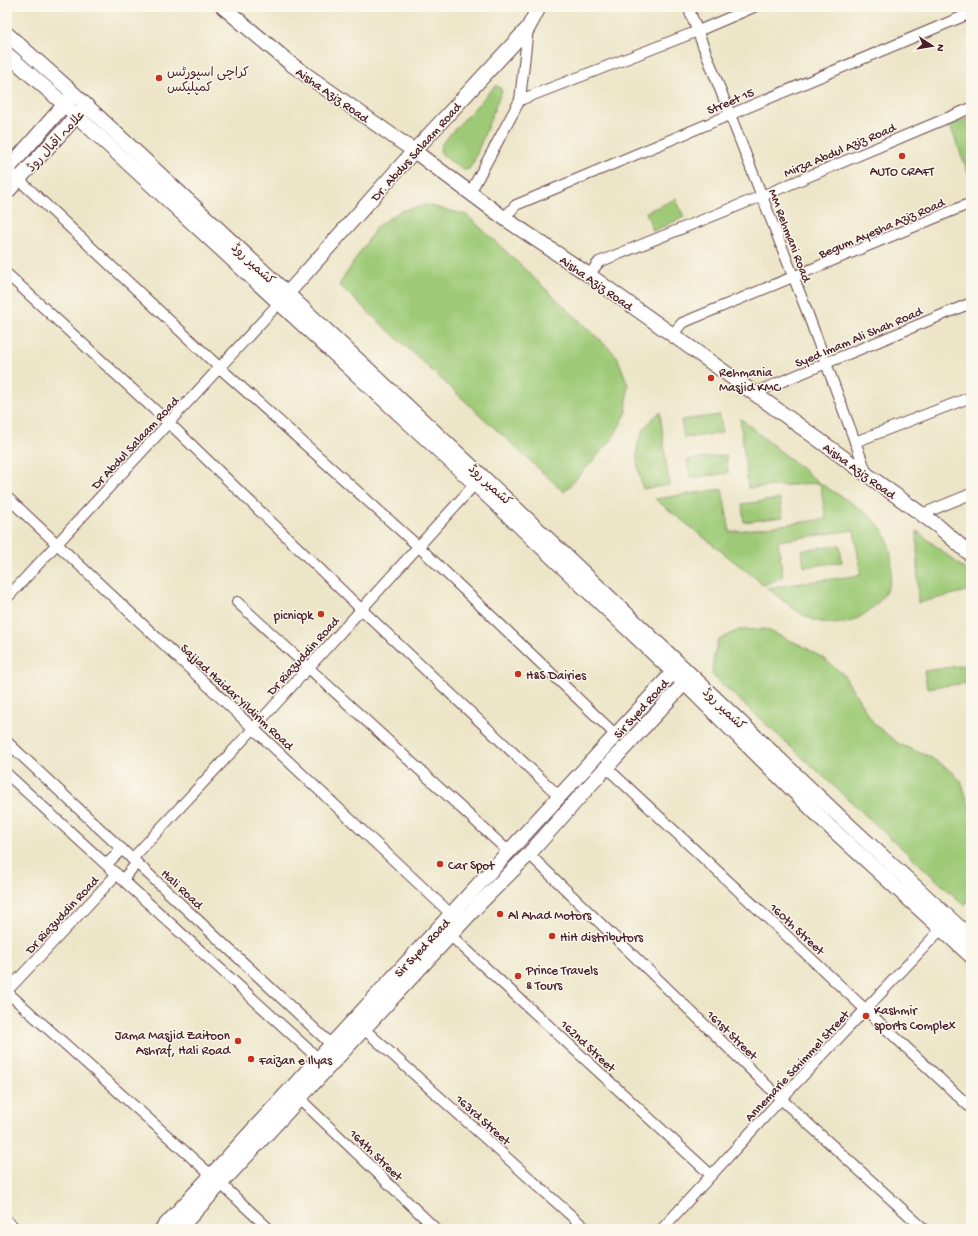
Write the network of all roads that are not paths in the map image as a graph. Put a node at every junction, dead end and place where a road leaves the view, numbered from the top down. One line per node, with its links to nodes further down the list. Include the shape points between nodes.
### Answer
1 (224, 7): 15 (main road, Aisha Aziz Road, via 291,64)
2 (539, 7): 6 (main road, Dr. Abdus Salaam Road)
3 (688, 7): 7 (street, MM Rehmani Road)
4 (754, 7): 7 (street)
5 (971, 13): 14 (street, Street 15)
6 (528, 28): 11 (street); 15 (main road, Dr. Abdus Salaam Road)
7 (698, 31): 11 (street); 14 (street, MM Rehmani Road)
8 (7, 34): 10 (main road, کشمیر روڈ)
9 (7, 54): 10 (main road, کشمیر روڈ)
10 (69, 99): 13 (main road, کشمیر روڈ); 16 (main road, علامہ اقبال روڈ)
11 (520, 100): 19 (street)
12 (971, 108): 20 (street, Mirza Abdul Aziz Road)
13 (81, 111): 17 (main road, علامہ اقبال روڈ); 26 (main road, کشمیر روڈ)
14 (730, 114): 20 (street, MM Rehmani Road); 22 (street, Street 15, via 516,205)
15 (414, 151): 19 (main road, Aisha Aziz Road); 26 (main road, Dr. Abdus Salaam Road)
16 (7, 170): 17 (street)
17 (19, 179): 18 (main road, علامہ اقبال روڈ); 30 (street)
18 (7, 192)
19 (470, 194): 22 (main road, Aisha Aziz Road)
20 (762, 196): 24 (street, Mirza Abdul Aziz Road, via 599,262); 25 (street, MM Rehmani Road)
21 (971, 203): 25 (street, Begum Ayesha Aziz Road)
22 (504, 218): 24 (main road, Aisha Aziz Road)
23 (7, 274): 33 (street)
24 (588, 275): 28 (main road, Aisha Aziz Road)
25 (793, 277): 28 (street, Begum Ayesha Aziz Road, via 682,323); 29 (street, MM Rehmani Road)
26 (283, 298): 30 (street, Dr Abdul Salaam Road); 36 (main road, کشمیر روڈ); 47 (main road, کشمیر روڈ, via 483,477)
27 (971, 303): 29 (street, Syed Imam Ali Shah Road)
28 (672, 335): 31 (main road, Aisha Aziz Road)
29 (826, 364): 31 (street, Syed Imam Ali Shah Road); 34 (street, MM Rehmani Road)
30 (220, 368): 33 (street, Dr Abdul Salaam Road); 41 (street)
31 (754, 393): 35 (main road, Aisha Aziz Road)
32 (971, 397): 34 (street)
33 (169, 423): 40 (street, Dr Abdul Salaam Road); 45 (street)
34 (855, 442): 35 (street, MM Rehmani Road)
35 (867, 474): 39 (main road, Aisha Aziz Road)
36 (475, 484): 41 (street, Dr Riazuddin Road); 47 (main road, کشمیر روڈ)
37 (971, 494): 39 (street)
38 (7, 497): 40 (street, Sajjad Haidar Yildirim Road)
39 (922, 514): 42 (main road, Aisha Aziz Road)
40 (57, 544): 43 (street, Dr Abdul Salaam Road); 49 (street, Sajjad Haidar Yildirim Road)
41 (419, 547): 45 (street, Dr Riazuddin Road); 50 (street)
42 (971, 555)
43 (7, 598)
44 (236, 602): 46 (street)
45 (361, 609): 46 (street, Dr Riazuddin Road); 56 (street)
46 (308, 668): 49 (street, Dr Riazuddin Road); 58 (street)
47 (677, 668): 48 (main road, کشمیر روڈ); 50 (main road, Sir Syed Road)
48 (688, 680): 52 (main road, Sir Syed Road); 65 (main road, کشمیر روڈ, via 831,828)
49 (253, 729): 60 (street, Dr Riazuddin Road); 64 (street, Sajjad Haidar Yildirim Road)
50 (616, 735): 54 (main road, Sir Syed Road)
51 (7, 742): 57 (street, Hali Road)
52 (607, 768): 55 (main road, Sir Syed Road); 70 (street, 160th Street)
53 (7, 774): 61 (street)
54 (580, 774): 55 (main road); 56 (main road, Sir Syed Road)
55 (591, 784): 59 (main road, Sir Syed Road)
56 (559, 796): 58 (main road, Sir Syed Road)
57 (122, 849): 60 (street, Hali Road); 61 (street)
58 (508, 852): 63 (main road, Sir Syed Road)
59 (529, 854): 63 (main road, Sir Syed Road); 75 (street, 161st Street)
60 (134, 861): 62 (street, Dr Riazuddin Road); 72 (street, Hali Road)
61 (107, 864): 62 (street)
62 (120, 876): 69 (street, Dr Riazuddin Road); 73 (street)
63 (476, 897): 64 (main road, Sir Syed Road); 66 (main road, Sir Syed Road)
64 (451, 914): 72 (main road, Sir Syed Road)
65 (946, 924): 67 (main road, کشمیر روڈ); 68 (main road, کشمیر روڈ); 70 (street, Annemarie Schimmel Street)
66 (450, 935): 71 (main road, Sir Syed Road); 77 (street, 162nd Street)
67 (971, 938)
68 (971, 956)
69 (7, 991): 78 (street)
70 (866, 1009): 75 (street, Annemarie Schimmel Street); 76 (street, 160th Street)
71 (364, 1029): 72 (main road, Sir Syed Road); 86 (street, 163rd Street)
72 (336, 1048): 73 (main road, Sir Syed Road)
73 (323, 1063): 74 (main road, Sir Syed Road); 78 (main road, Sir Syed Road)
74 (300, 1099): 78 (main road, Sir Syed Road); 85 (street, 164th Street)
75 (781, 1099): 77 (street, Annemarie Schimmel Street); 88 (street, 161st Street)
76 (971, 1108)
77 (711, 1175): 87 (street, Annemarie Schimmel Street)
78 (216, 1180): 79 (main road, Sir Syed Road); 84 (street)
79 (193, 1204): 82 (main road, Sir Syed Road); 83 (main road, Sir Syed Road)
80 (7, 1221): 81 (street)
81 (16, 1229)
82 (162, 1229)
83 (179, 1229)
84 (269, 1229)
85 (436, 1229)
86 (586, 1229)
87 (662, 1229)
88 (924, 1229)

